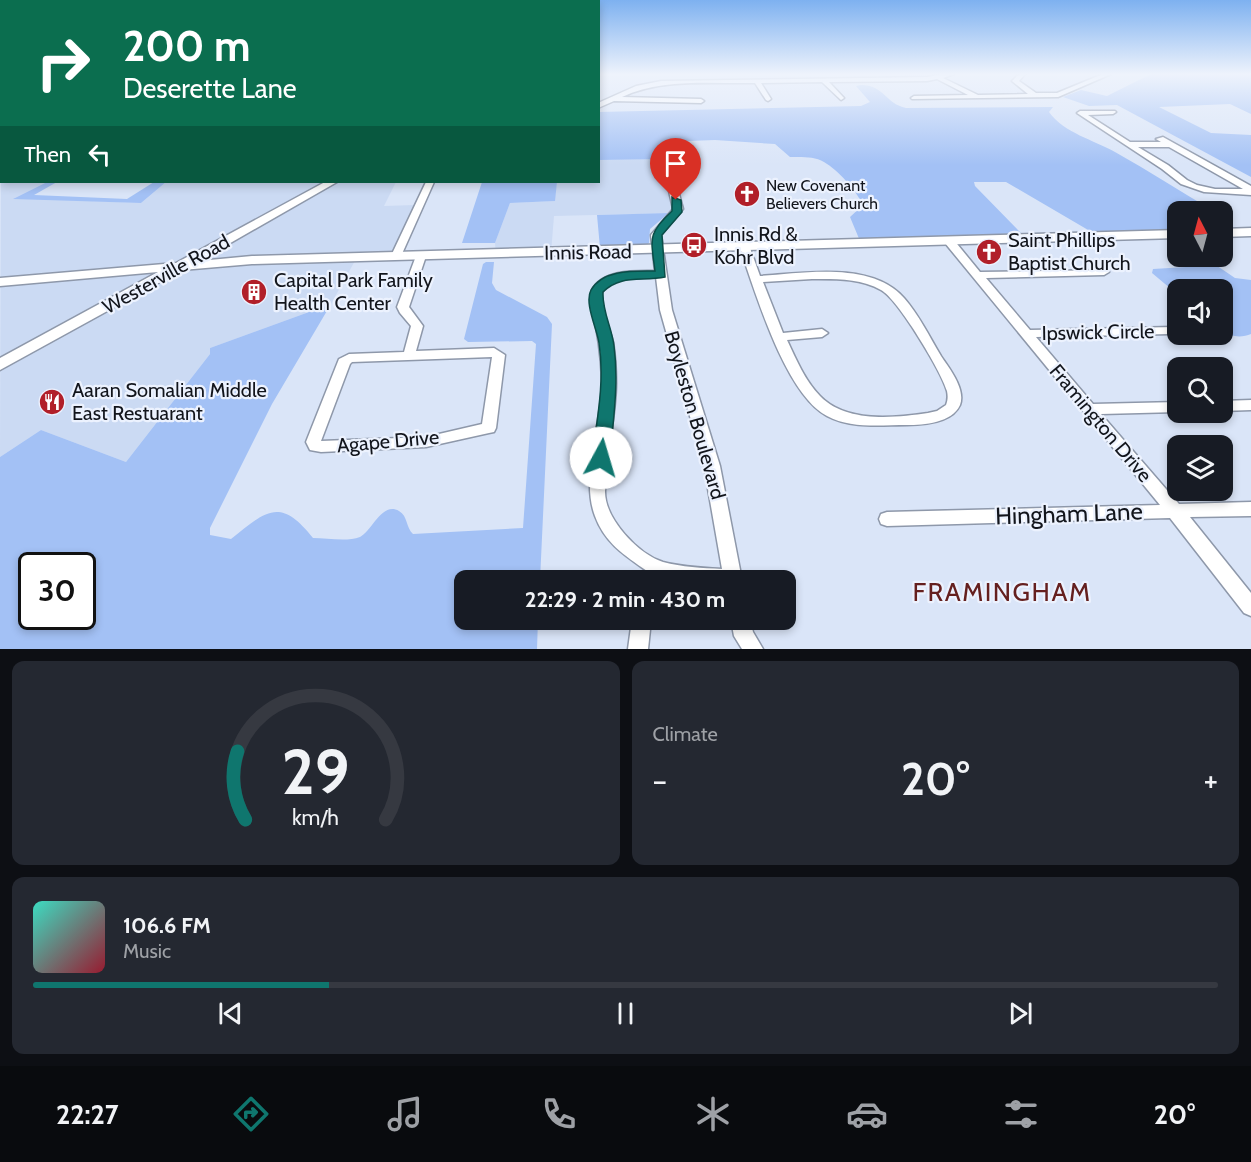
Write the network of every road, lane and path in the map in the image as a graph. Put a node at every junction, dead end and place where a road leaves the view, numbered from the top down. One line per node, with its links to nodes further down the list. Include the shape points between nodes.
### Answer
1 (1017, 104): 2 (street)
2 (1020, 106)
3 (1113, 112): 5 (street, via 1080,113)
4 (1160, 139): 6 (street)
5 (1128, 144): 6 (street); 10 (street, via 1165,167 1172,176 1195,187)
6 (1170, 145): 10 (street)
7 (667, 164): 16 (street, via 678,209 658,230)
8 (330, 183): 19 (main road, Westerville Road)
9 (430, 183): 17 (street)
10 (1251, 191)
11 (1251, 232): 12 (main road)
12 (1233, 233)
13 (1167, 234): 14 (main road, Innis Road)
14 (949, 241): 15 (main road, Innis Road); 23 (street, Framington Drive)
15 (745, 248): 16 (main road, Innis Road); 24 (street)
16 (658, 250): 18 (main road, Innis Road); 22 (street, Boyleston Boulevard)
17 (396, 256): 18 (main road, Innis Road); 19 (main road, Innis Road)
18 (421, 256): 31 (street, via 403,307 417,326)
19 (181, 266): 20 (main road, Innis Road); 26 (main road, Westerville Road)
20 (120, 272): 25 (main road, Innis Road); 26 (main road, via 132,273 141,280)
21 (1104, 273): 23 (street)
22 (661, 274): 40 (street, via 608,280 597,291 596,300 607,344 609,384 597,494 603,516 621,544); 41 (street, Boyleston Boulevard, via 671,333 712,466)
23 (978, 275): 29 (street, Framington Drive)
24 (756, 279): 30 (street); 30 (street, via 853,277 886,287 899,299 951,382 952,408 918,420 851,419 831,411 814,401)
25 (0, 282)
26 (135, 291): 32 (main road, Westerville Road)
27 (1167, 330): 29 (street, Ipswick Circle)
28 (822, 333): 30 (street)
29 (1026, 334): 36 (street, Framington Drive)
30 (780, 337)
31 (409, 355): 31 (street, Agape Drive, via 358,356 344,362 314,434 315,446 426,442 489,428 499,355)
32 (0, 365)
33 (1251, 405): 34 (street)
34 (1233, 406)
35 (1167, 407): 36 (street)
36 (1090, 409): 38 (street, Framington Drive)
37 (1251, 509): 38 (street, Hingham Lane)
38 (1174, 511): 39 (street, Hingham Lane); 42 (street, Framington Drive)
39 (887, 519)
40 (650, 570)
41 (731, 570)
42 (1251, 607)
43 (641, 630): 45 (street)
44 (743, 630): 46 (street)
45 (638, 649)
46 (753, 649)

